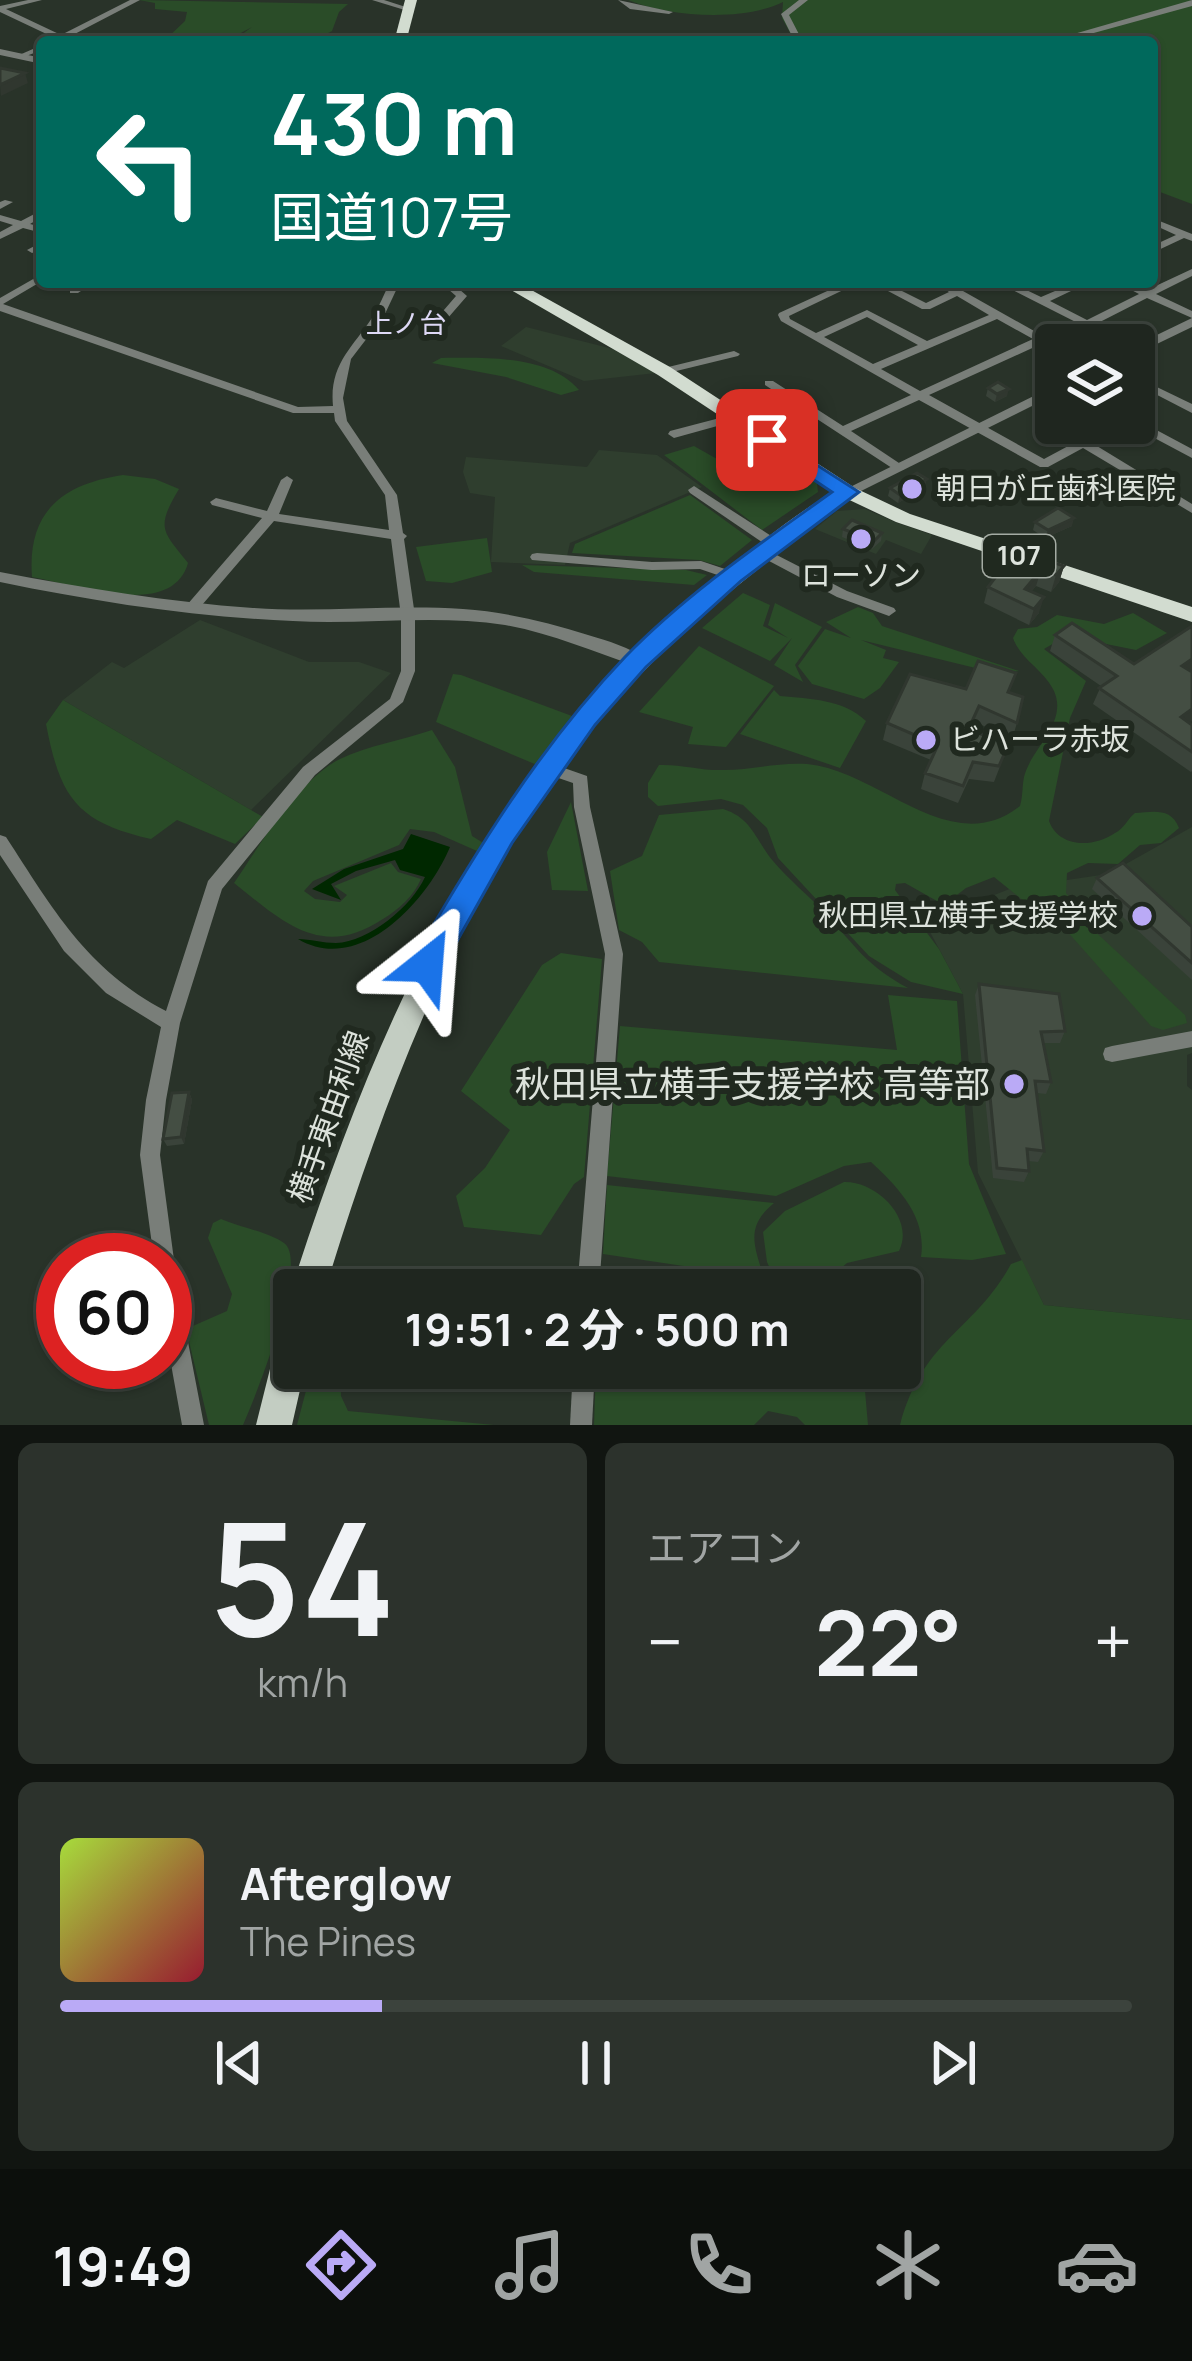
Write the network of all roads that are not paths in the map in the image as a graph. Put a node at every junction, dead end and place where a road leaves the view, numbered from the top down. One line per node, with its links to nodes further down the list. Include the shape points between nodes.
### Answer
1 (38, 0): 8 (street)
2 (136, 0): 11 (street)
3 (376, 0): 7 (street)
4 (622, 0): 9 (street)
5 (804, 0): 13 (street, via 785,14)
6 (1192, 3): 14 (street)
7 (410, 5): 12 (highway)
8 (0, 8): 10 (street)
9 (669, 12)
10 (53, 36)
11 (71, 36)
12 (402, 36)
13 (796, 36)
14 (1073, 36)
15 (36, 50): 17 (street)
16 (0, 52): 17 (street)
17 (21, 56): 18 (street); 19 (street)
18 (36, 60)
19 (0, 67)
20 (36, 216): 22 (street)
21 (0, 218): 22 (street)
22 (22, 224): 24 (street); 25 (street)
23 (1158, 224): 26 (street)
24 (36, 228)
25 (0, 236)
26 (1187, 237): 27 (street)
27 (1158, 248)
28 (1192, 272): 42 (street)
29 (36, 281): 44 (street)
30 (79, 288): 40 (street)
31 (392, 288): 63 (street, via 346,358)
32 (452, 288): 48 (street, via 462,296)
33 (517, 288): 56 (highway, 107)
34 (842, 288): 49 (street, via 783,315)
35 (888, 288): 41 (street, via 926,307)
36 (950, 288): 41 (street)
37 (1014, 288): 43 (street)
38 (1072, 288): 43 (street)
39 (1133, 288): 42 (street)
40 (74, 291)
41 (957, 292): 45 (street)
42 (1148, 295): 46 (street); 47 (street)
43 (1042, 302): 47 (street)
44 (0, 304): 63 (street, via 297,411)
45 (995, 316): 50 (street); 53 (street)
46 (1192, 318): 51 (street)
47 (1087, 324)
48 (430, 332)
49 (818, 336): 53 (street, via 866,314); 55 (street)
50 (1035, 337)
51 (1155, 337)
52 (1035, 343): 60 (street)
53 (928, 346): 55 (street)
54 (734, 354): 56 (street)
55 (876, 367): 60 (street)
56 (664, 371): 65 (highway, 107)
57 (769, 383): 67 (street)
58 (1192, 388): 61 (street)
59 (1155, 390): 61 (street)
60 (920, 392): 66 (street); 67 (street)
61 (1172, 399): 64 (street)
62 (1035, 400): 66 (street)
63 (338, 409): 80 (street, via 391,495)
64 (1192, 409)
65 (735, 418): 68 (street); 76 (highway, 107)
66 (981, 428): 70 (street, via 1044,464); 73 (street)
67 (843, 430): 73 (street)
68 (674, 434)
69 (1155, 434): 72 (street)
70 (1081, 444)
71 (1085, 444): 78 (street)
72 (1192, 454)
73 (899, 466): 76 (street)
74 (287, 480): 79 (street)
75 (694, 490): 81 (street)
76 (848, 492): 81 (main road, 横手東由利線); 87 (highway, 107)
77 (216, 502): 79 (street)
78 (1192, 508)
79 (271, 516): 80 (street); 85 (street)
80 (400, 536): 88 (street)
81 (769, 548): 83 (main road, 横手東由利線); 86 (street, via 842,594)
82 (537, 557): 83 (street, via 701,565)
83 (732, 576): 89 (main road, 横手東由利線)
84 (0, 577): 85 (street)
85 (191, 609): 88 (street)
86 (889, 611)
87 (1192, 615)
88 (408, 616): 89 (street, via 533,626); 92 (street, via 408,671 395,702 309,771 214,886)
89 (637, 660): 90 (main road, 横手東由利線)
90 (547, 768): 96 (main road, 横手東由利線, via 427,965); 97 (street, via 581,780 614,954)
91 (0, 841): 92 (street, via 75,957 109,989)
92 (171, 1023): 95 (street, via 150,1155)
93 (1192, 1039): 94 (street)
94 (1112, 1054)
95 (160, 1233)
96 (315, 1269)
97 (590, 1269)
98 (186, 1389): 101 (street)
99 (283, 1389): 102 (main road)
100 (583, 1389): 103 (street)
101 (193, 1425)
102 (274, 1425)
103 (581, 1425)

